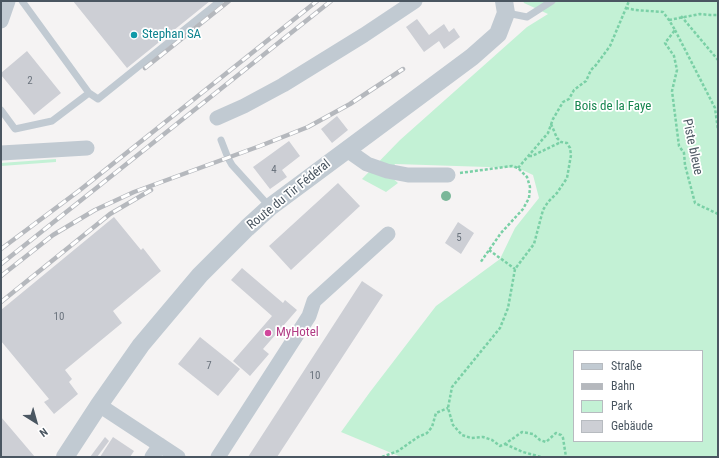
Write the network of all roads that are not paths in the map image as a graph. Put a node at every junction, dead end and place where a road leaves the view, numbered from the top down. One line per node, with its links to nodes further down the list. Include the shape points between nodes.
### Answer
1 (8, 1): 7 (street)
2 (22, 1): 8 (lane)
3 (220, 1): 8 (lane, via 98,98)
4 (415, 1): 10 (street, via 283,85)
5 (552, 1): 6 (lane, via 527,17)
6 (505, 7): 13 (street, Route du Tir Fédéral, via 498,34 472,57)
7 (1, 21)
8 (89, 93): 9 (lane, via 52,121 15,129)
9 (1, 110)
10 (217, 118)
11 (221, 140): 16 (lane, via 232,165)
12 (87, 148): 14 (street)
13 (347, 150): 15 (street, via 367,164 387,171 408,175); 16 (street, Route du Tir Fédéral)
14 (1, 153)
15 (448, 175)
16 (270, 207): 18 (street, Route du Tir Fédéral, via 200,275 140,345)
17 (388, 234): 22 (street, via 314,301 309,316)
18 (99, 405): 19 (street); 20 (street, Route du Tir Fédéral)
19 (154, 447): 21 (street)
20 (65, 457)
21 (178, 457)
22 (218, 457)

